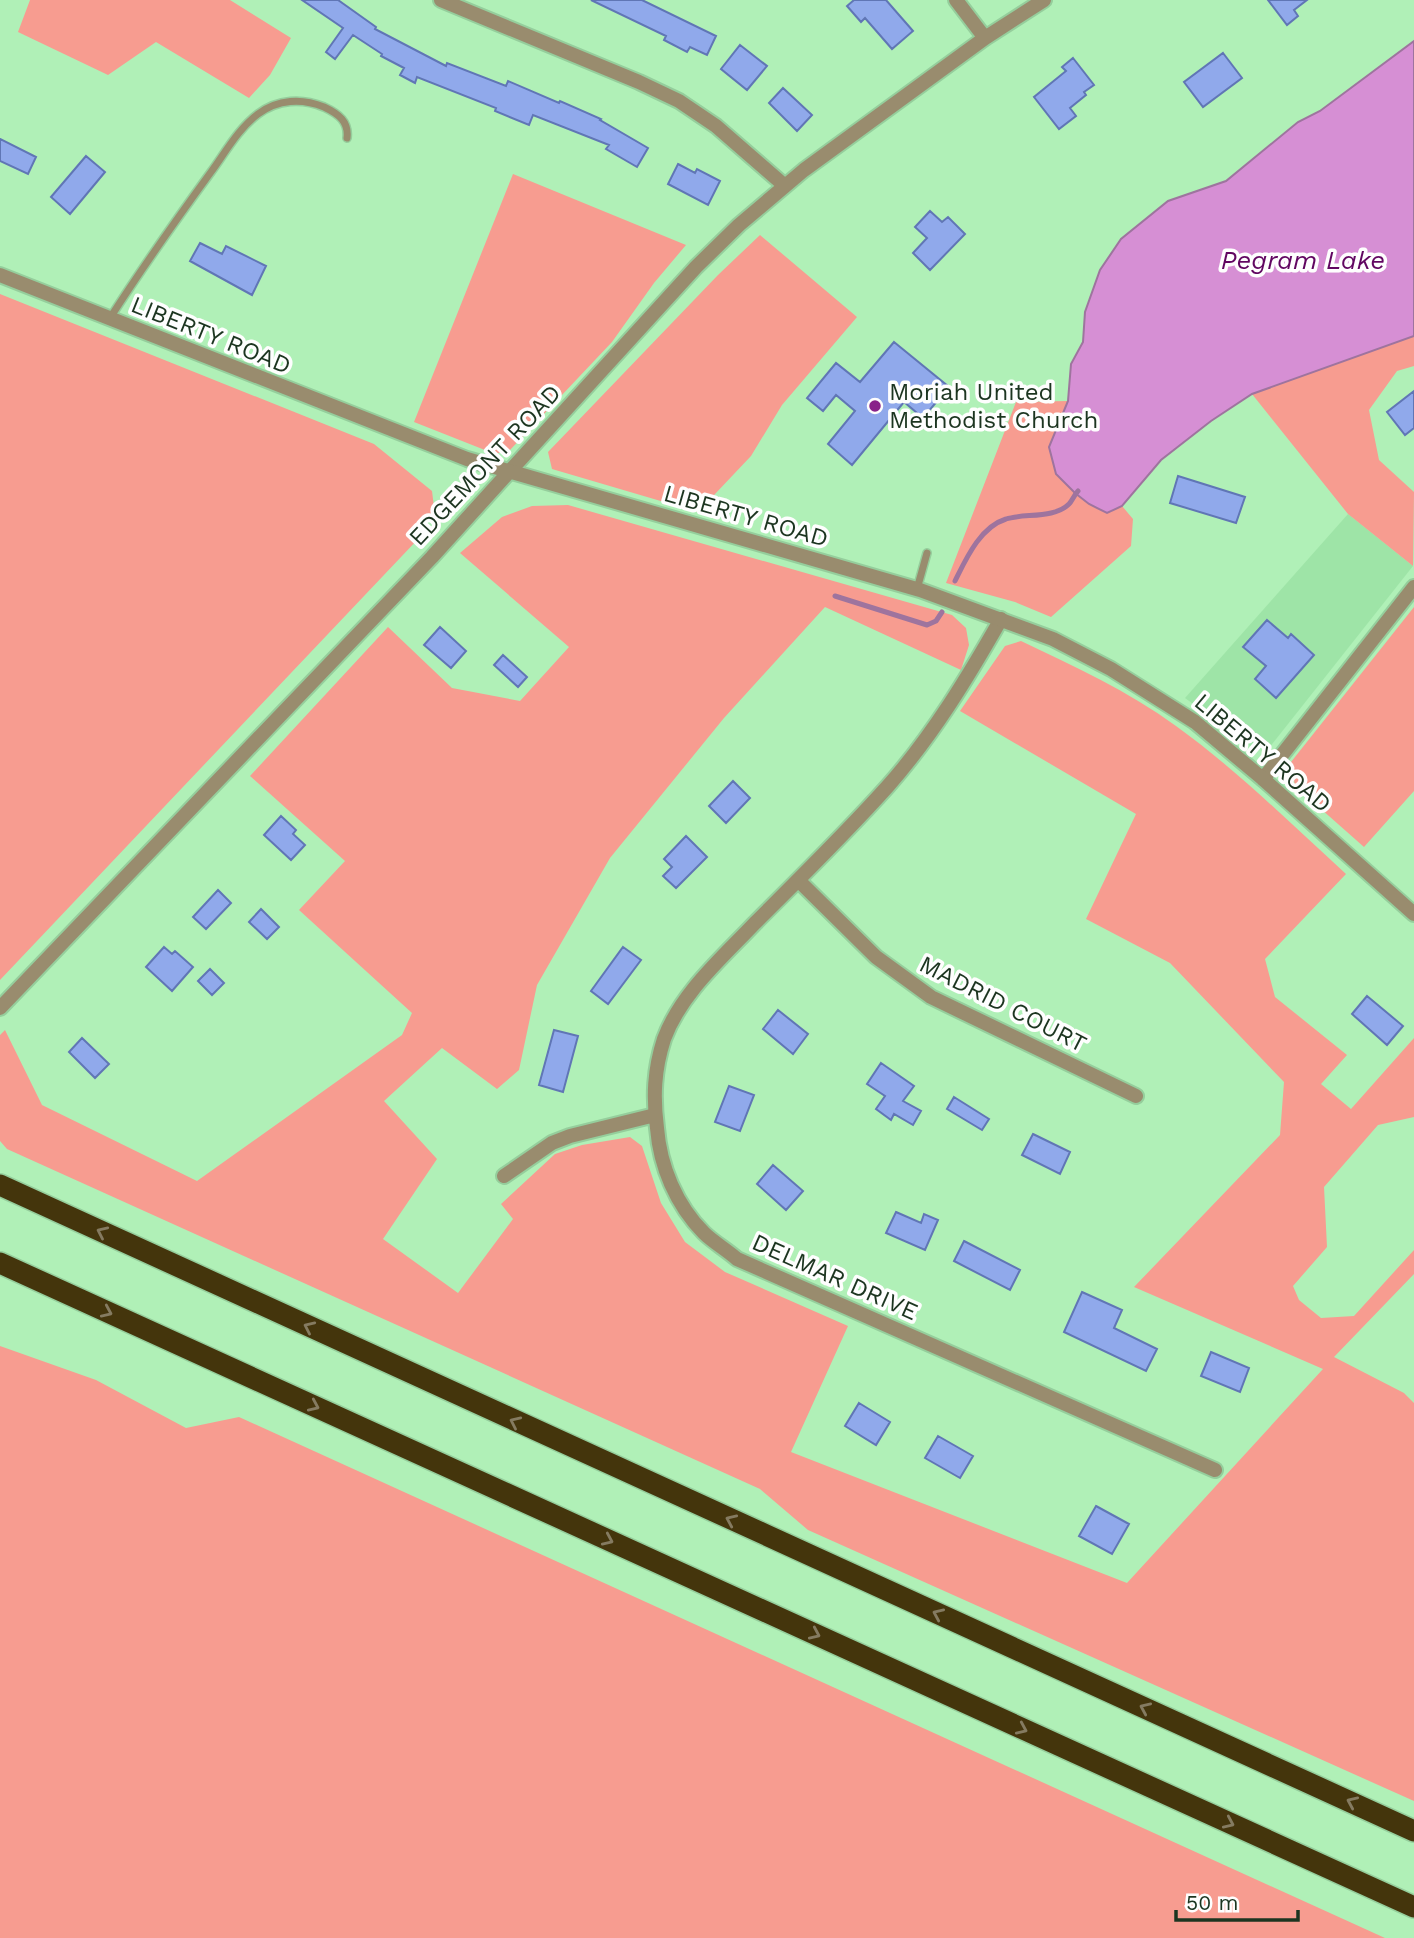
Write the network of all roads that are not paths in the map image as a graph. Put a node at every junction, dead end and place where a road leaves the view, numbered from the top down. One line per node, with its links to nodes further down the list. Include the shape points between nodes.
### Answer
1 (441, 0): 6 (street, via 679,101 716,126)
2 (956, 0): 4 (street)
3 (1044, 0): 4 (street, EDGEMONT ROAD)
4 (985, 38): 6 (street, EDGEMONT ROAD)
5 (347, 138): 8 (lane, via 344,120 312,103 289,101 258,114 171,226)
6 (785, 186): 9 (street, EDGEMONT ROAD, via 696,267)
7 (0, 275): 8 (street, LIBERTY ROAD)
8 (110, 319): 9 (street, LIBERTY ROAD)
9 (509, 472): 12 (street, LIBERTY ROAD); 17 (street, EDGEMONT ROAD)
10 (927, 553): 12 (lane)
11 (1414, 587): 14 (street)
12 (916, 589): 13 (street, LIBERTY ROAD)
13 (1002, 619): 14 (street, LIBERTY ROAD, via 1053,639 1140,685 1195,722); 15 (street, DELMAR DRIVE, via 918,750)
14 (1263, 779): 16 (street, LIBERTY ROAD)
15 (798, 880): 18 (street, MADRID COURT, via 876,957 921,991); 19 (street, DELMAR DRIVE, via 680,1007 656,1070)
16 (1414, 914)
17 (0, 1008)
18 (1136, 1096)
19 (655, 1115): 20 (street, via 552,1143); 23 (street, DELMAR DRIVE, via 659,1151 677,1197 703,1233 737,1258)
20 (504, 1176)
21 (0, 1185): 24 (highway, one-way to 21)
22 (0, 1263): 25 (highway, one-way to 25)
23 (1215, 1470)
24 (1414, 1831)
25 (1414, 1907)

